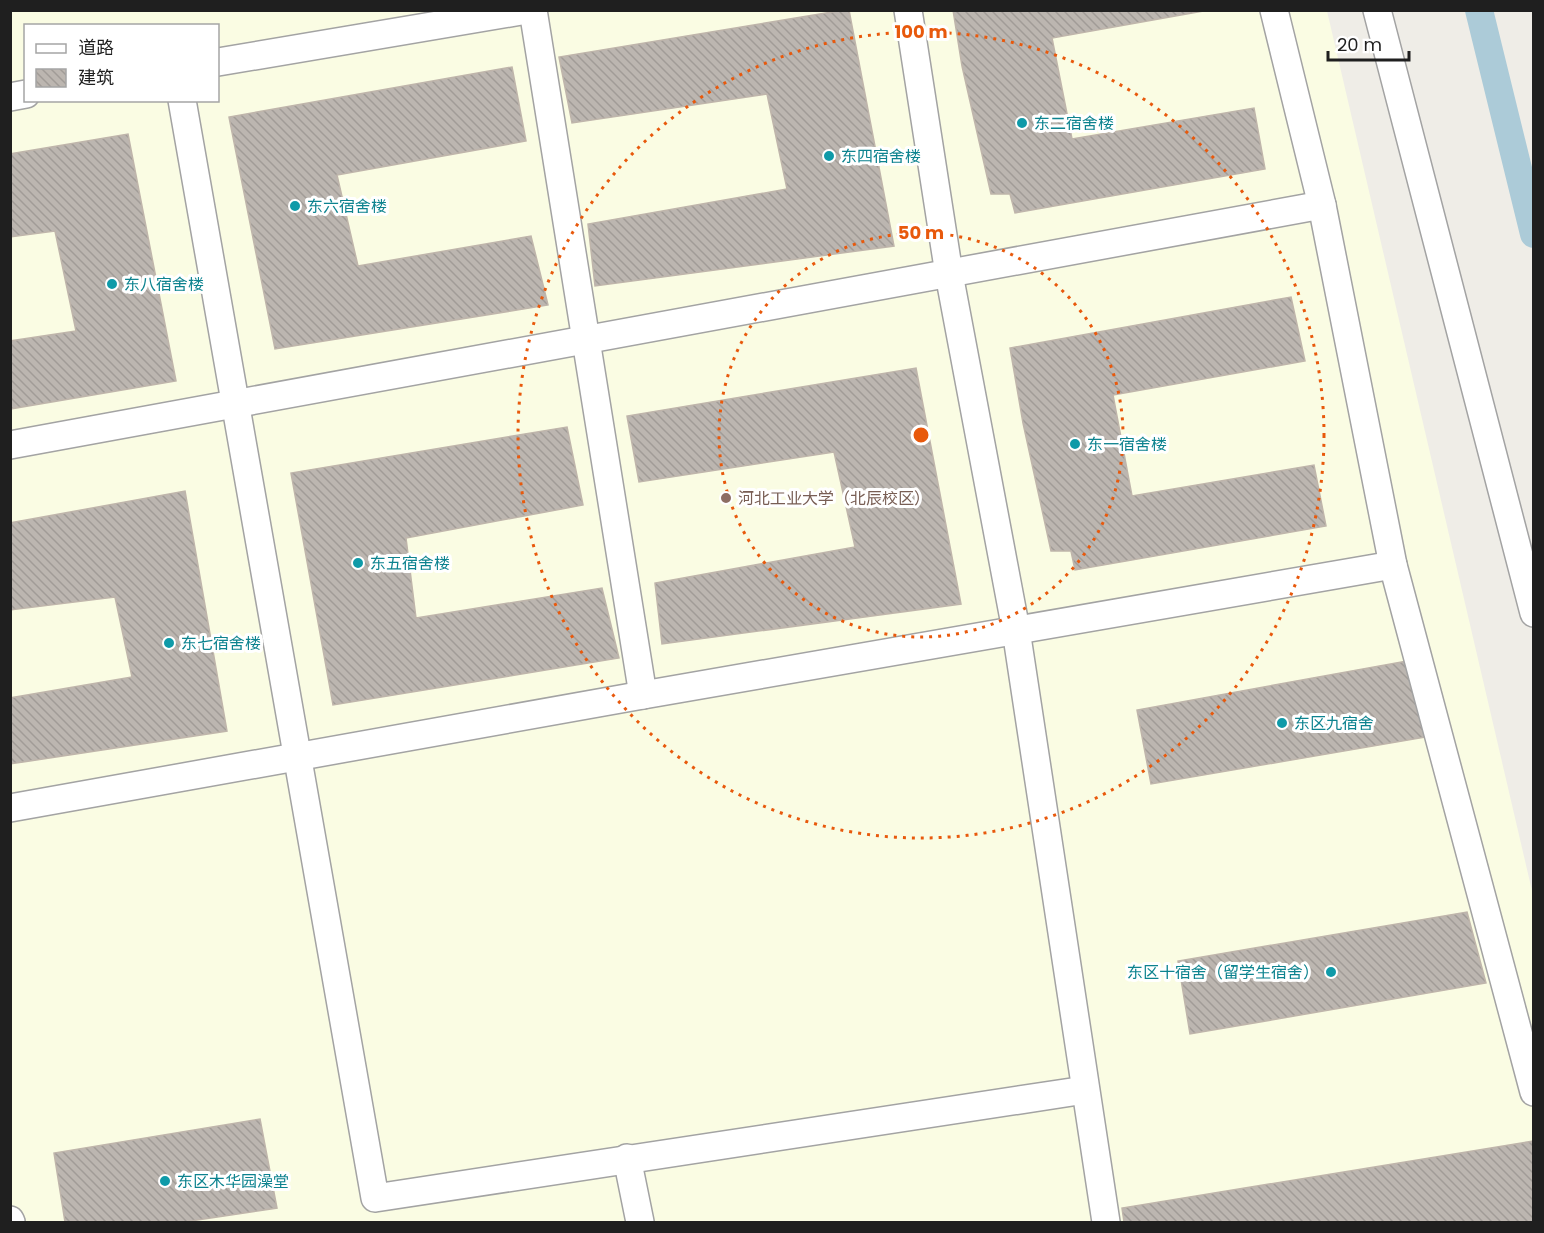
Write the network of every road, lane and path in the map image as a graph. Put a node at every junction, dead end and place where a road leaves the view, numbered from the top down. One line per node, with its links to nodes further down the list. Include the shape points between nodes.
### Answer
1 (527, 10): 6 (street)
2 (533, 10): 10 (street)
3 (908, 10): 9 (street)
4 (1274, 10): 8 (street)
5 (1377, 10): 14 (street)
6 (219, 62)
7 (182, 102): 11 (street)
8 (1322, 205): 9 (street); 13 (street)
9 (949, 274): 10 (street); 15 (street)
10 (586, 340): 11 (street); 16 (street)
11 (236, 404): 12 (street); 17 (street)
12 (10, 445)
13 (1392, 565): 15 (street); 20 (street)
14 (1533, 613)
15 (1016, 630): 16 (street); 19 (street)
16 (643, 695): 17 (street)
17 (298, 757): 18 (street); 21 (street, via 375,1198)
18 (10, 808)
19 (1084, 1090): 21 (street); 23 (street)
20 (1533, 1092)
21 (627, 1158): 22 (street)
22 (640, 1222)
23 (1106, 1222)

